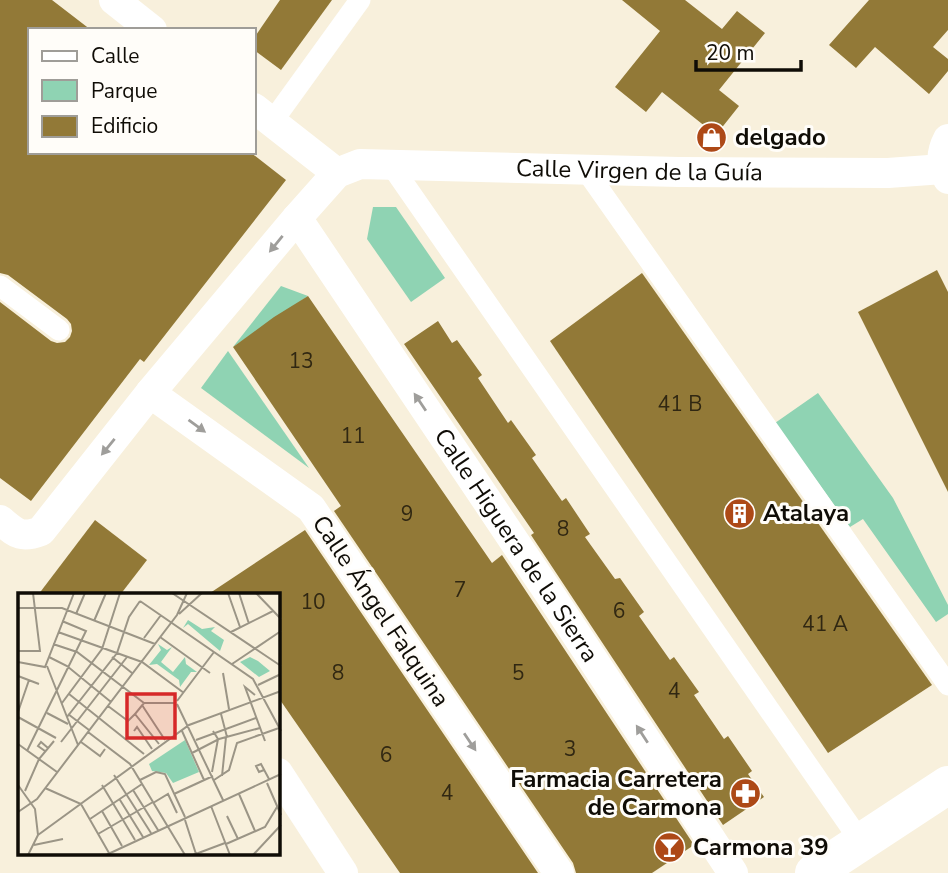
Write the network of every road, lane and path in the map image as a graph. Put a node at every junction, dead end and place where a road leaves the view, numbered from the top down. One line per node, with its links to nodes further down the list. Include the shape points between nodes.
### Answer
1 (114, 0): 3 (street)
2 (360, 0): 4 (street)
3 (149, 28)
4 (263, 115): 8 (street)
5 (948, 139): 9 (street, via 942,154)
6 (390, 165): 7 (street, Calle Virgen de la Guía); 8 (street, Calle Virgen de la Guía, via 360,164); 18 (street)
7 (584, 169): 9 (street, Calle Virgen de la Guía); 15 (street)
8 (337, 173): 10 (street)
9 (945, 174)
10 (297, 218): 13 (street, one-way to 13); 21 (street, Calle Higuera de la Sierra, one-way to 10)
11 (0, 286): 12 (street)
12 (59, 330)
13 (150, 393): 14 (street, one-way to 14, via 41,531 20,535); 20 (street, Calle Ángel Falquina, one-way to 20, via 311,508)
14 (0, 520)
15 (948, 685)
16 (280, 776): 19 (street)
17 (948, 785): 18 (main road)
18 (861, 842): 22 (main road)
19 (343, 873)
20 (559, 873)
21 (733, 873)
22 (814, 873)

